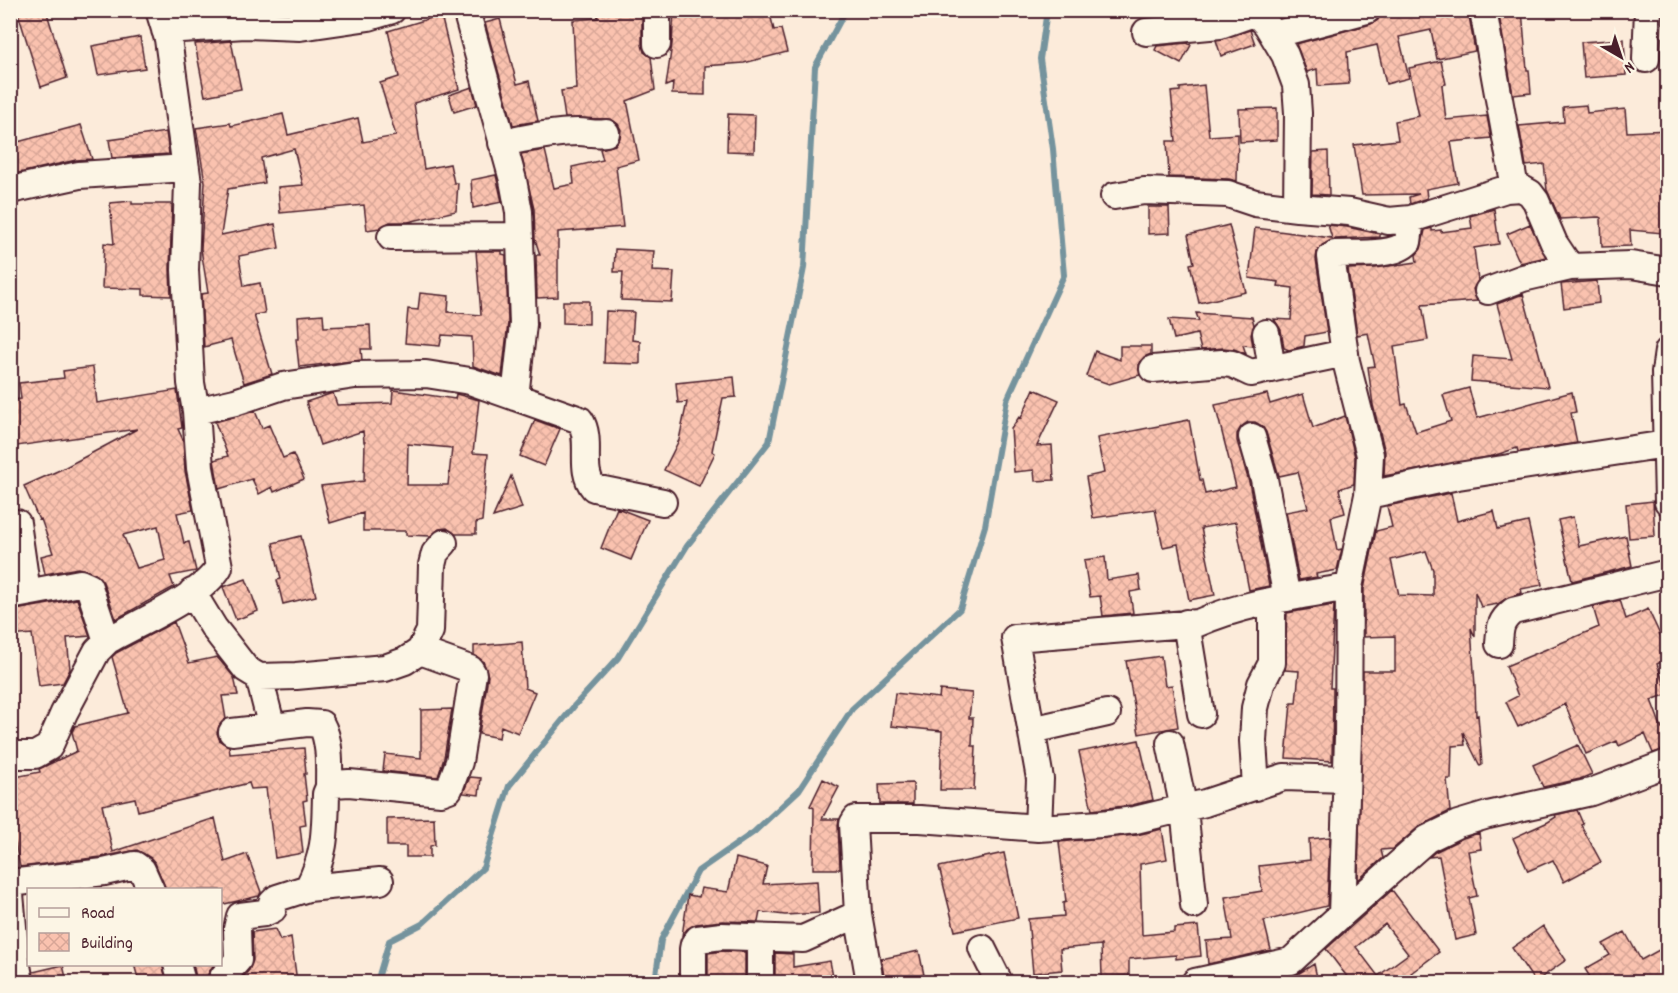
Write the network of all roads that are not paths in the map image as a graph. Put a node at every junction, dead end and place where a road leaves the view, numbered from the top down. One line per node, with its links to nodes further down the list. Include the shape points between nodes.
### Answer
1 (392, 10): 8 (street, via 300,27)
2 (466, 10): 14 (street)
3 (657, 10): 11 (street)
4 (1367, 10): 10 (street)
5 (1483, 10): 16 (street)
6 (1648, 10): 12 (street)
7 (1253, 12): 9 (street, via 1220,25); 10 (street)
8 (162, 20): 15 (street)
9 (1146, 32)
10 (1273, 35): 19 (street, via 1296,85)
11 (657, 44)
12 (1646, 59)
13 (606, 133): 14 (street, via 581,131)
14 (502, 143): 21 (street, via 513,180)
15 (187, 176): 17 (street, via 79,175); 32 (street, via 185,270)
16 (1515, 189): 20 (street); 23 (street, via 1530,193 1536,201 1554,243)
17 (10, 190)
18 (1114, 196): 19 (street, via 1144,191 1228,194 1255,203)
19 (1297, 208): 20 (street, via 1349,212 1389,221)
20 (1411, 219): 28 (street, via 1408,242 1399,249 1331,257)
21 (520, 236): 22 (street); 31 (street, via 523,324)
22 (391, 237)
23 (1570, 267): 24 (street, via 1631,265); 25 (street)
24 (1668, 271)
25 (1488, 291)
26 (1266, 333): 30 (street)
27 (1668, 351): 34 (street)
28 (1345, 353): 30 (street); 35 (street, via 1370,454)
29 (1153, 369): 30 (street, via 1222,363 1251,373)
30 (1272, 369)
31 (515, 397): 32 (street, via 470,381 426,374 355,375 283,386); 36 (street, via 580,420 585,432 589,481 594,488)
32 (196, 411): 42 (street, via 200,468 219,567 214,577)
33 (1252, 437): 44 (street, via 1264,479)
34 (1666, 444): 35 (street, via 1458,476); 37 (street)
35 (1368, 495): 41 (street)
36 (663, 502)
37 (1668, 502)
38 (17, 523): 43 (street)
39 (444, 543): 48 (street, via 435,552 432,565 430,631)
40 (1668, 573): 47 (street, via 1513,611 1504,618)
41 (1349, 587): 44 (street); 58 (street)
42 (192, 592): 46 (street); 49 (street, via 246,669)
43 (19, 594): 46 (street, via 80,583 89,587)
44 (1280, 599): 45 (street); 60 (street, via 1272,663 1255,708)
45 (1186, 624): 51 (street); 53 (street, via 1015,639)
46 (106, 641): 56 (street, via 97,651 49,747 35,755)
47 (1499, 644)
48 (420, 651): 49 (street, via 385,668); 59 (street, via 470,669 472,674 459,762 449,789 441,792 350,783)
49 (259, 677): 52 (street)
50 (1107, 713): 53 (street)
51 (1201, 714)
52 (272, 728): 54 (street); 59 (street, via 321,724 328,753)
53 (1032, 730): 62 (street, via 1040,779)
54 (232, 732)
55 (1170, 743): 61 (street)
56 (10, 755)
57 (1668, 763): 70 (street, via 1591,792 1458,824 1427,840)
58 (1346, 779): 60 (street, via 1284,777); 70 (street)
59 (329, 787): 66 (street, via 325,842)
60 (1256, 787): 61 (street)
61 (1184, 808): 62 (street, via 1135,820); 68 (street)
62 (1038, 828): 69 (street, via 920,819 856,819 853,824)
63 (380, 881): 66 (street)
64 (10, 883): 65 (street, via 135,865 142,870)
65 (150, 888)
66 (308, 888): 77 (street, via 277,898 273,909 264,913 240,916 238,960)
67 (11, 894): 74 (street)
68 (1194, 905)
69 (858, 914): 71 (street, via 803,939); 80 (street)
70 (1342, 914): 75 (street)
71 (760, 939): 78 (street, via 698,939 693,949); 79 (street)
72 (982, 948): 81 (street)
73 (178, 966): 76 (street)
74 (16, 968)
75 (1293, 972): 82 (street)
76 (182, 982)
77 (222, 982)
78 (693, 982)
79 (760, 982)
80 (870, 982)
81 (999, 982)
82 (1195, 982)

